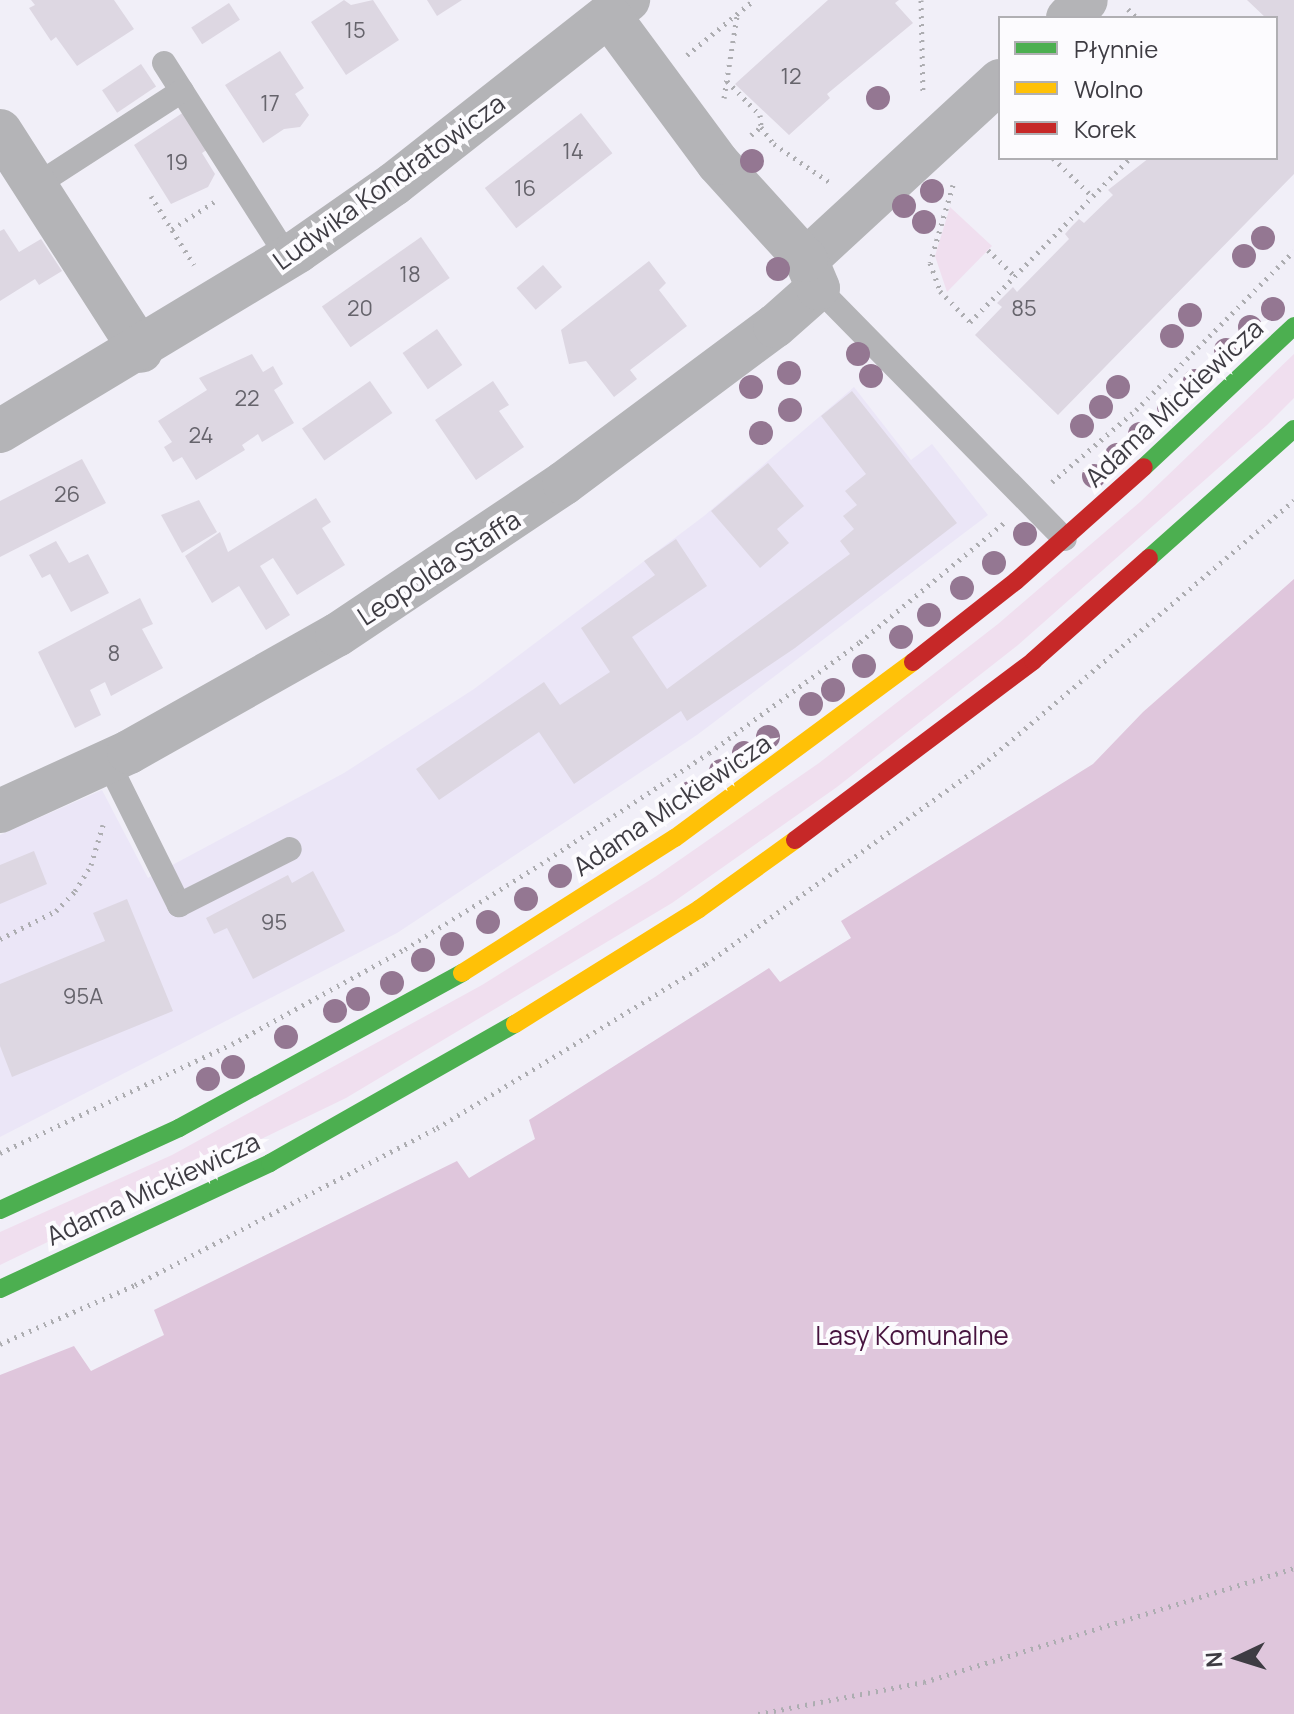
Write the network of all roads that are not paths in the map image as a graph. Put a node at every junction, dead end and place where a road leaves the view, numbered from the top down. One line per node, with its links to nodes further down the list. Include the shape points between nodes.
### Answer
1 (1086, 0): 3 (street)
2 (619, 8): 9 (street, Ludwika Kondratowicza, via 394,184); 10 (street, via 653,76)
3 (1070, 16)
4 (164, 63): 6 (lane)
5 (998, 83): 10 (street, Leopolda Staffa, via 855,214)
6 (182, 91): 8 (lane); 9 (lane)
7 (0, 131): 8 (street)
8 (35, 186): 12 (street)
9 (288, 258): 12 (street, Ludwika Kondratowicza)
10 (812, 274): 15 (lane); 16 (street, Leopolda Staffa, via 775,326 493,534 250,687)
11 (1294, 326): 15 (street, Adama Mickiewicza)
12 (141, 351): 14 (street, Ludwika Kondratowicza)
13 (1294, 429): 20 (street, Adama Mickiewicza, via 1033,661 699,909 456,1060 270,1163)
14 (0, 431)
15 (1065, 539): 19 (street, Adama Mickiewicza, via 811,741 521,938 241,1096)
16 (100, 766): 17 (street, Leopolda Staffa); 18 (lane, via 179,905)
17 (0, 811)
18 (290, 849)
19 (0, 1210)
20 (0, 1289)

